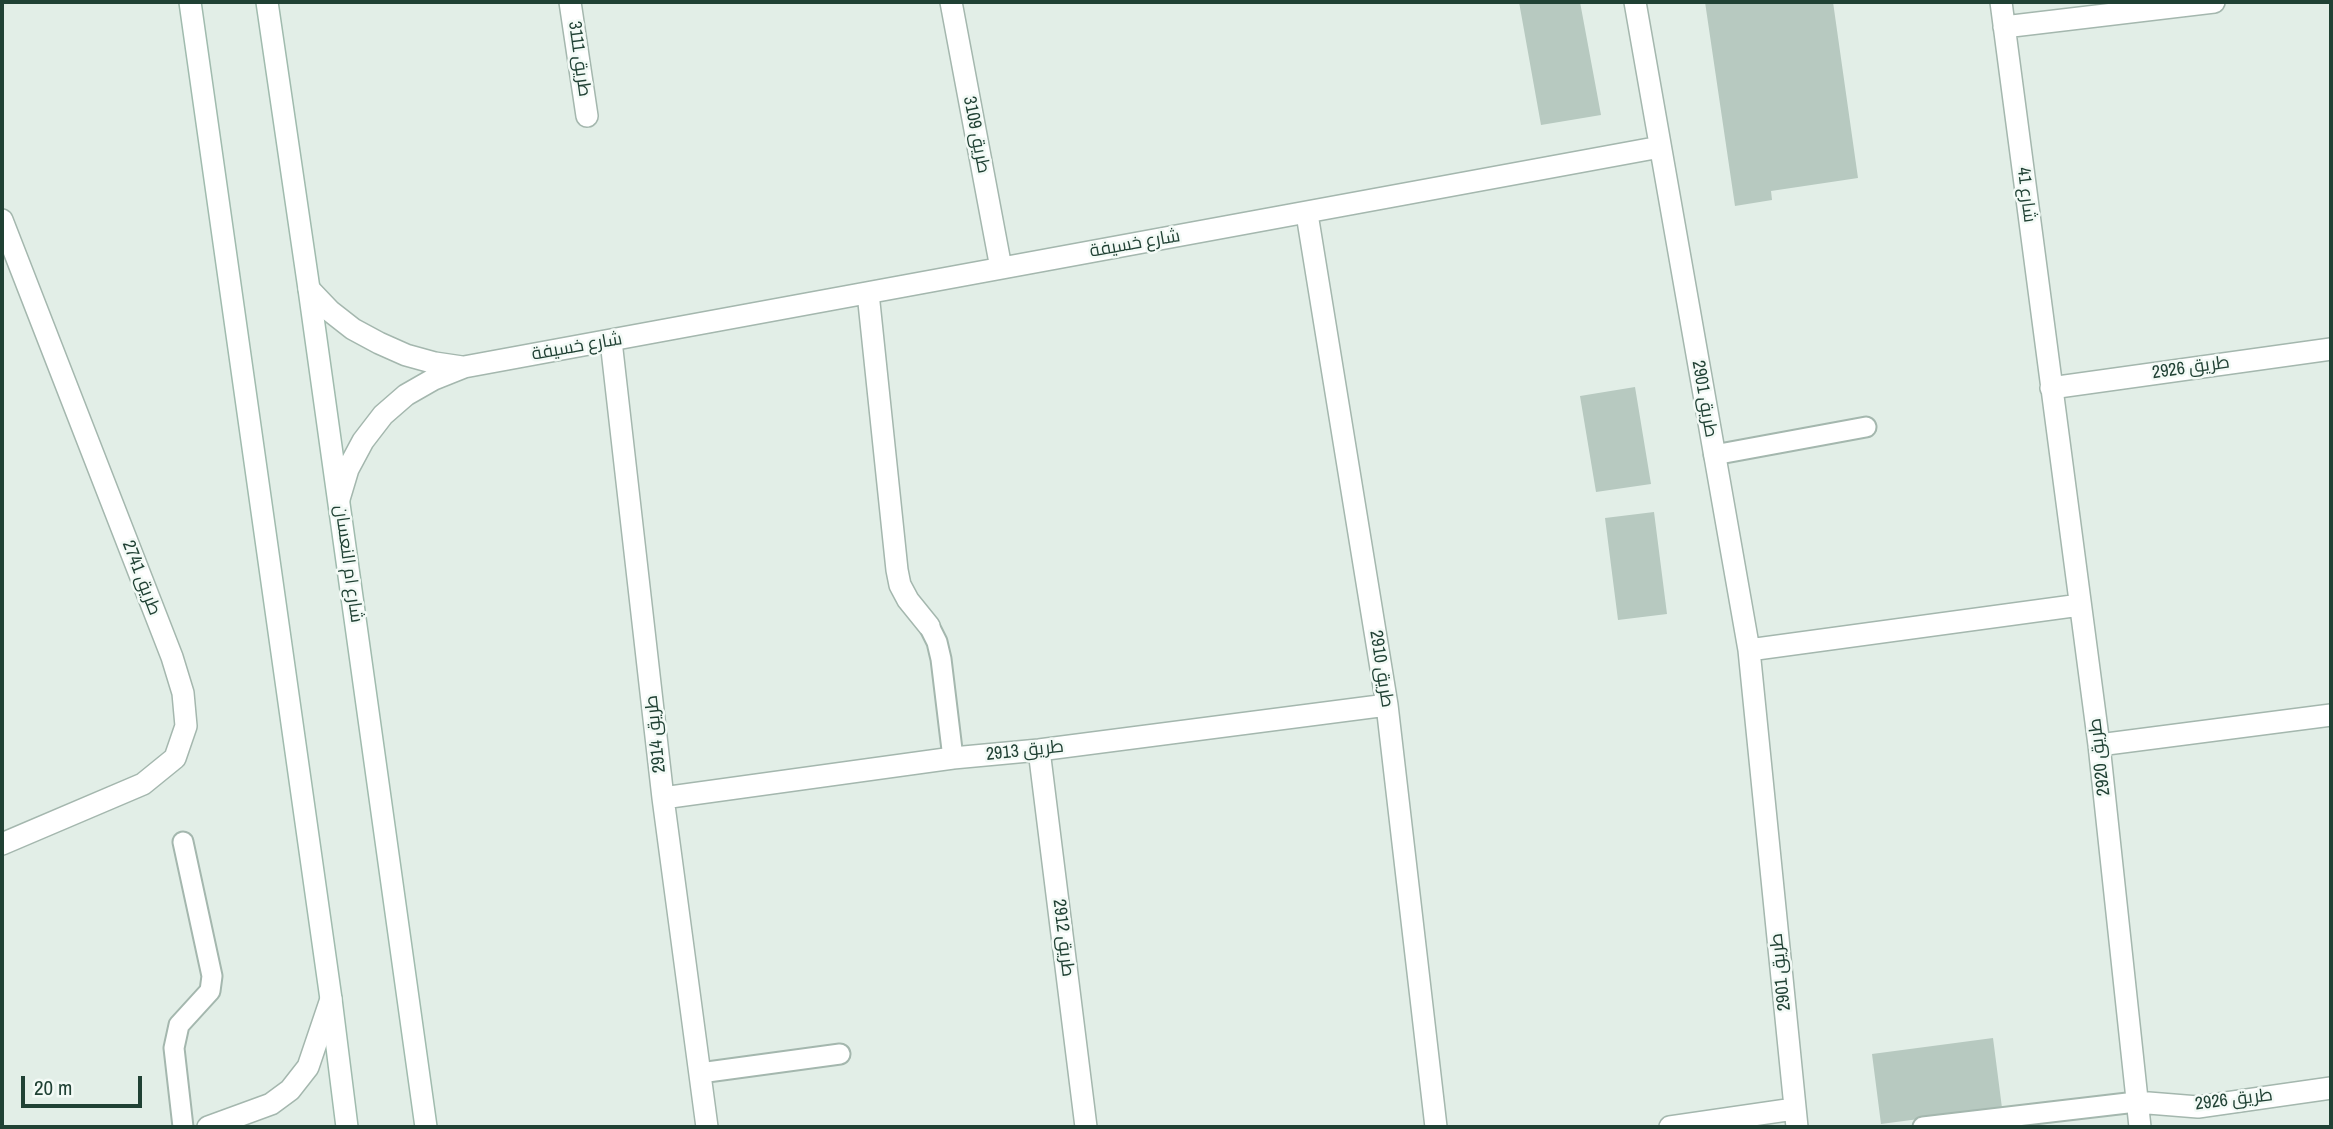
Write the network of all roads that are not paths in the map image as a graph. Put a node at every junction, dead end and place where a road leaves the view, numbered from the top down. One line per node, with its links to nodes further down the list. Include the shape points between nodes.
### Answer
1 (190, 2): 34 (street)
2 (267, 2): 14 (street, شارع ام النعسان)
3 (570, 2): 9 (street, طريق 3111)
4 (951, 2): 13 (street, طريق 3109)
5 (1635, 2): 10 (street)
6 (2001, 2): 8 (street, شارع 41)
7 (2214, 2): 8 (street)
8 (2004, 27): 19 (street, شارع 41)
9 (587, 116)
10 (1660, 148): 11 (street, شارع خسيفة); 21 (street, طريق 2901)
11 (1307, 214): 13 (street, شارع خسيفة); 26 (street, طريق 2910)
12 (2, 220): 33 (street, طريق 2741, via 172,657 183,693 186,726 175,758 143,784)
13 (1001, 268): 15 (street, شارع خسيفة)
14 (309, 289): 18 (street, شارع خسيفة, via 379,343 425,361); 22 (street, شارع ام النعسان)
15 (868, 293): 16 (street, شارع خسيفة); 24 (street, via 897,570 908,600)
16 (611, 341): 18 (street, شارع خسيفة); 31 (street, طريق 2914)
17 (2331, 349): 19 (street, طريق 2926)
18 (464, 367): 22 (street, شارع خسيفة, via 407,395 383,415 348,469)
19 (2051, 388): 23 (street, طريق 2920)
20 (1866, 428): 21 (lane)
21 (1714, 455): 25 (street, طريق 2901)
22 (339, 499): 43 (street, شارع ام النعسان)
23 (2080, 605): 25 (street); 28 (street, طريق 2920)
24 (929, 626): 30 (lane, via 941,659)
25 (1749, 650): 39 (street, طريق 2901)
26 (1387, 705): 29 (street, طريق 2913); 46 (street, طريق 2910)
27 (2331, 715): 28 (street)
28 (2099, 746): 38 (street, طريق 2920)
29 (1039, 750): 30 (street, طريق 2913); 45 (street, طريق 2912)
30 (953, 758): 31 (street, طريق 2913)
31 (663, 798): 36 (street, طريق 2914)
32 (183, 842): 40 (lane, via 212,976 211,991 179,1026 174,1048)
33 (2, 844)
34 (331, 999): 41 (street, via 308,1067 290,1090 250,1114); 42 (street)
35 (840, 1054): 36 (lane)
36 (700, 1073): 44 (street, طريق 2914)
37 (2331, 1088): 38 (street, طريق 2926, via 2198,1107)
38 (2136, 1102): 48 (lane); 49 (street, طريق 2920)
39 (1796, 1118): 47 (street)
40 (183, 1127)
41 (208, 1127)
42 (347, 1127)
43 (426, 1127)
44 (707, 1127)
45 (1086, 1127)
46 (1436, 1127)
47 (1670, 1127)
48 (1923, 1127)
49 (2140, 1127)

